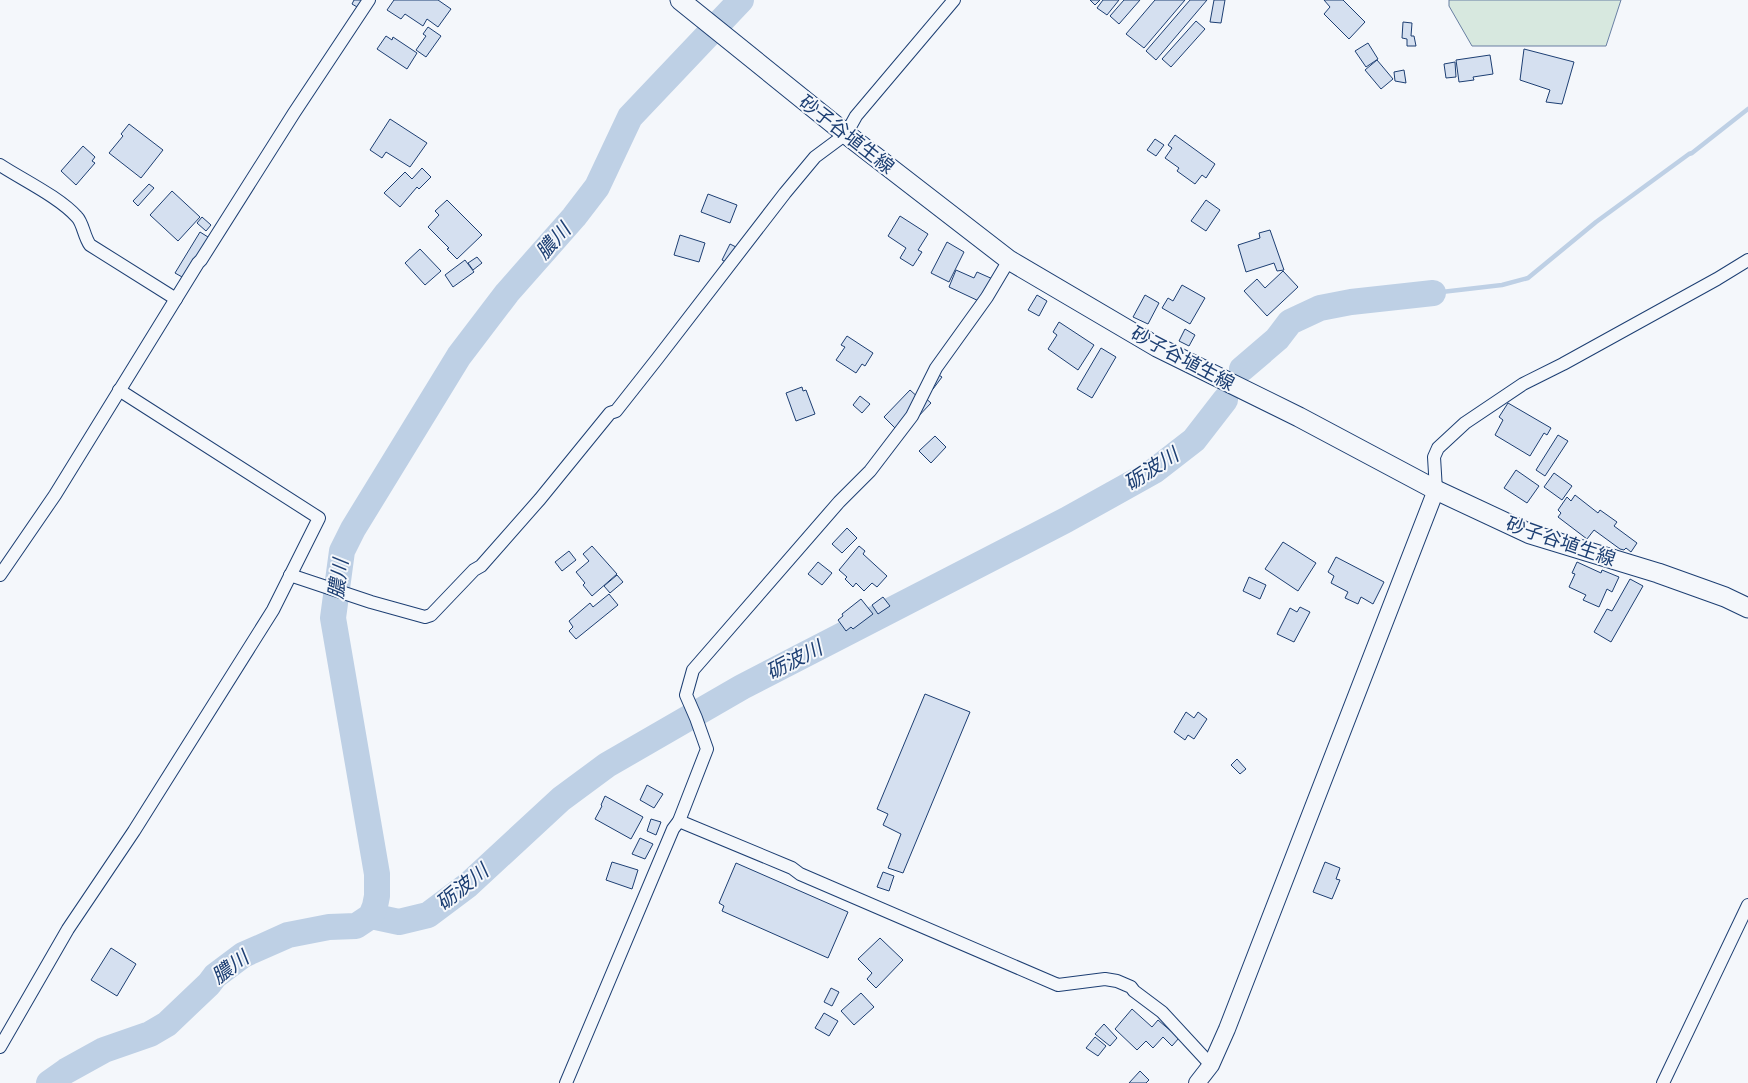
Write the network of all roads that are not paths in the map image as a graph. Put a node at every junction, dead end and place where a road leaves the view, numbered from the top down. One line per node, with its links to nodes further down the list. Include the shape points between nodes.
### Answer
1 (369, 0): 8 (street)
2 (680, 0): 4 (main road, 砂子谷埴生線)
3 (954, 0): 4 (street, via 856,116)
4 (846, 134): 6 (main road, 砂子谷埴生線); 12 (street, via 815,156 616,411 610,413 481,566 431,615 425,617 371,602)
5 (0, 165): 8 (street, via 79,218 90,245)
6 (1009, 260): 10 (main road, 砂子谷埴生線, via 1157,347); 14 (street, via 936,368 912,416 870,471 839,502 693,670 686,695 707,749)
7 (1748, 260): 10 (street, via 1523,384 1465,423 1438,448 1434,457)
8 (176, 299): 9 (street)
9 (119, 390): 11 (street, via 56,495); 12 (street, via 319,518)
10 (1436, 490): 13 (main road, 砂子谷埴生線, via 1530,534 1658,573); 17 (street)
11 (0, 575)
12 (293, 575): 16 (street, via 134,831 68,928)
13 (1748, 608)
14 (679, 821): 17 (street, via 1058,985 1105,979 1131,987 1162,1012); 18 (street)
15 (1748, 905): 20 (street)
16 (0, 1047)
17 (1211, 1065): 19 (street)
18 (566, 1083)
19 (1197, 1083)
20 (1663, 1083)

